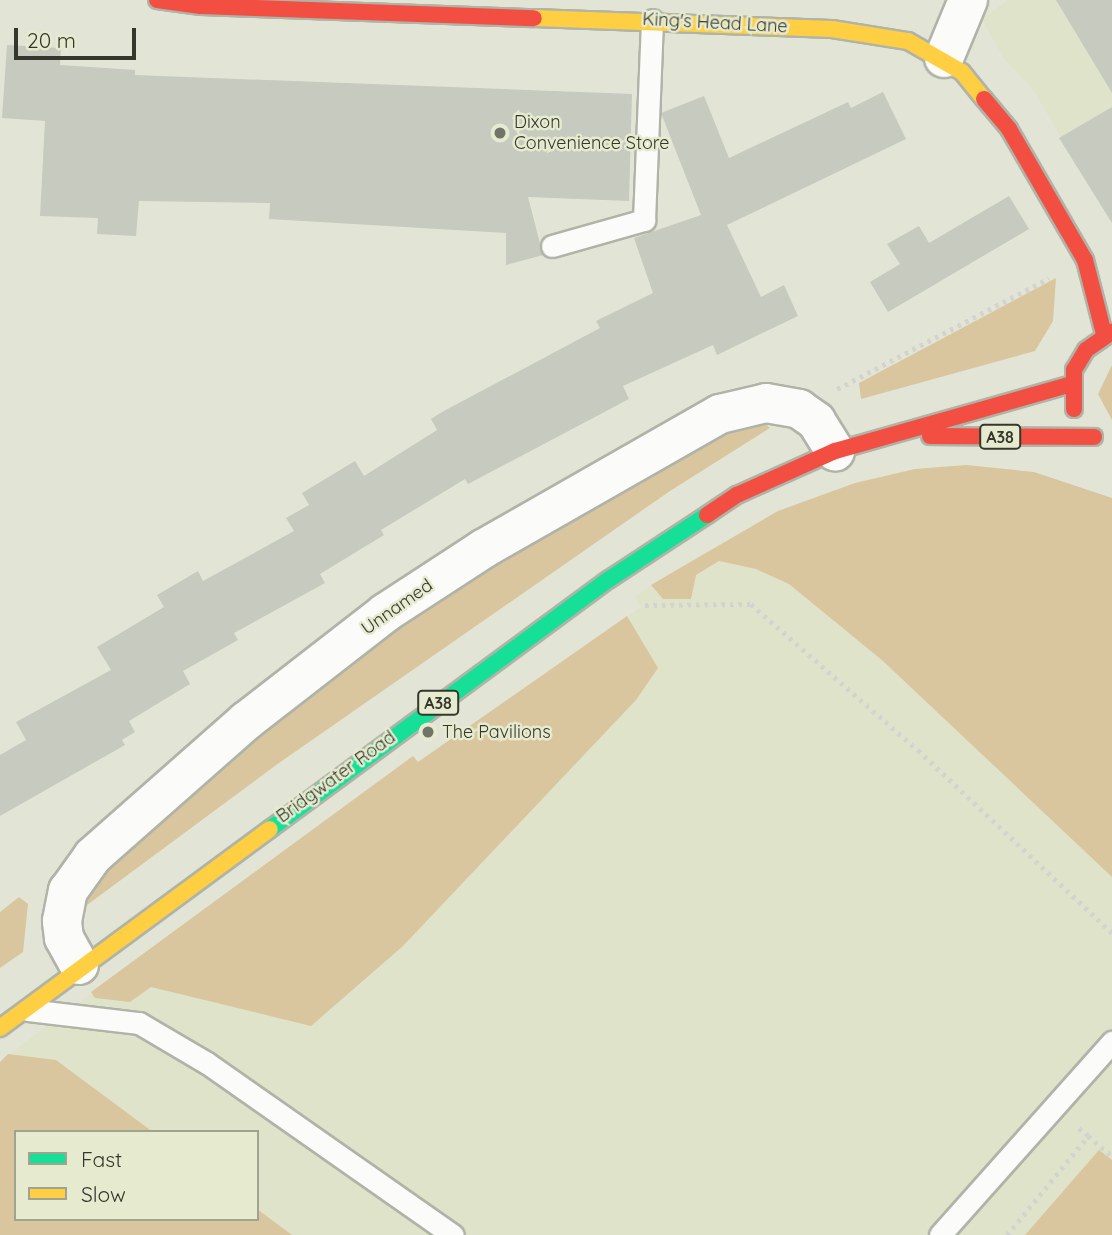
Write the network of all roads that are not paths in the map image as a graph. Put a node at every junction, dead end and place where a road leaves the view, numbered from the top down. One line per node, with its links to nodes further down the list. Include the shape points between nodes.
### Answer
1 (157, 0): 3 (main road, King's Head Lane)
2 (968, 0): 5 (street)
3 (312, 5): 4 (main road, King's Head Lane)
4 (652, 20): 5 (main road, King's Head Lane, via 867,32 908,41); 6 (lane, via 645,220)
5 (944, 58): 7 (main road, King's Head Lane, via 1003,119 1085,260)
6 (552, 246)
7 (1108, 333): 8 (main road, via 1086,350)
8 (1072, 384): 9 (main road, Bridgwater Road / A38, via 937,421); 10 (main road, A38, via 1071,402)
9 (907, 434): 10 (main road, Bridgwater Road / A38); 12 (main road, Bridgwater Road / A38)
10 (1094, 437): 11 (main road, A38)
11 (1112, 447)
12 (835, 451): 13 (main road, Bridgwater Road / A38, via 737,495 608,580); 13 (street, Unnamed, via 816,421 799,409 766,403 720,414 483,549 342,646 246,721 93,856 68,891 62,921 64,938)
13 (79, 965): 14 (main road, Bridgwater Road / A38)
14 (22, 1010): 15 (main road, Bridgwater Road / A38); 17 (lane, via 139,1023 207,1063)
15 (0, 1028)
16 (1112, 1042): 18 (lane)
17 (453, 1235)
18 (940, 1235)

